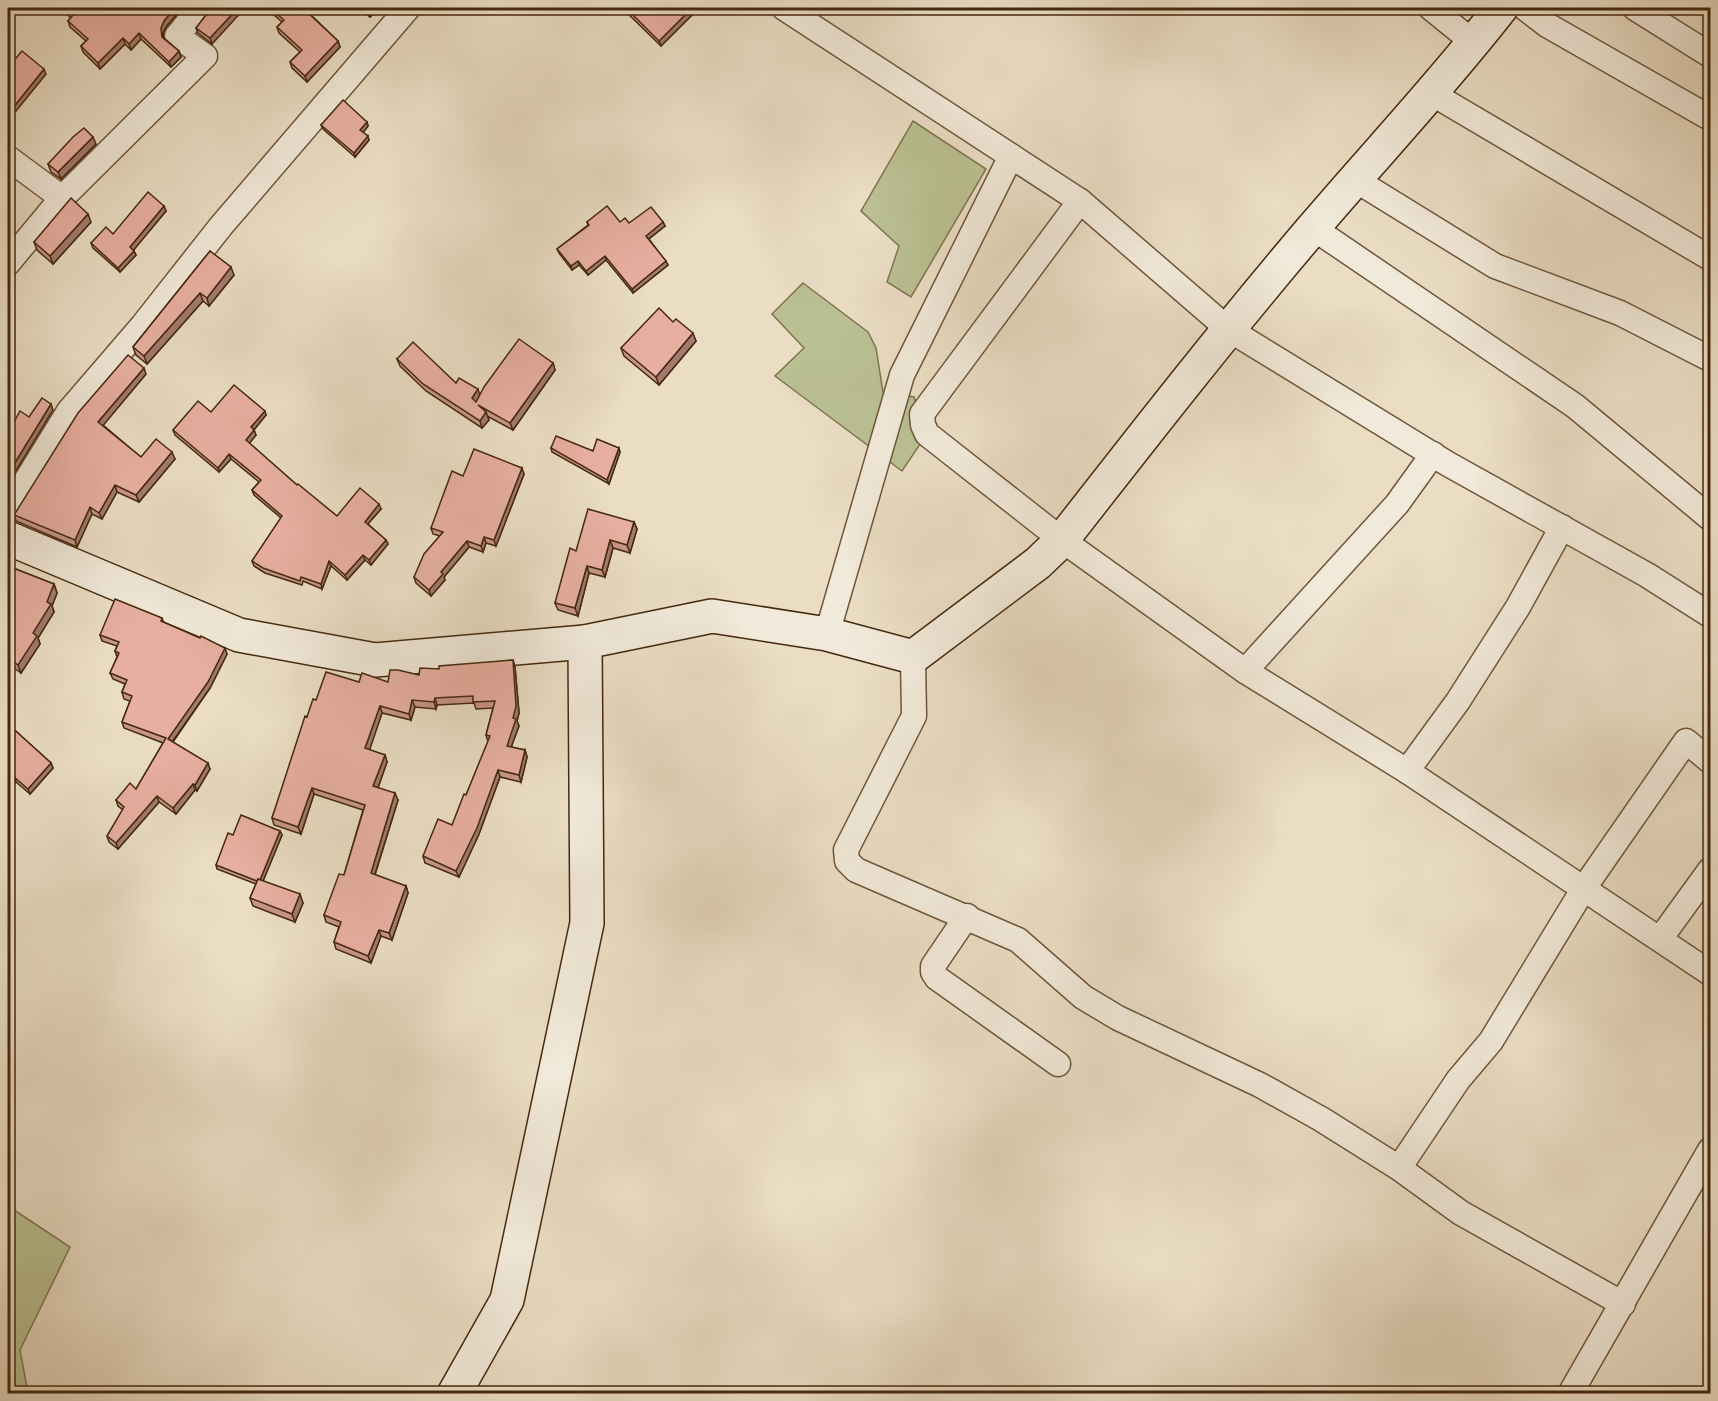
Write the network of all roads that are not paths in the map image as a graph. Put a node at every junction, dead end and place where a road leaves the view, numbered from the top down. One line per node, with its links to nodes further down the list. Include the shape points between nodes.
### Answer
1 (200, 8): 15 (street, via 177,36 206,56)
2 (408, 8): 23 (street, via 69,411)
3 (784, 8): 12 (street)
4 (1431, 8): 8 (street)
5 (1501, 8): 8 (street)
6 (1525, 8): 11 (street)
7 (1635, 8): 9 (street)
8 (1474, 43): 10 (street)
9 (1710, 55)
10 (1431, 93): 14 (street); 18 (street)
11 (1710, 118)
12 (1011, 156): 16 (street); 29 (street, via 902,375)
13 (8, 158): 15 (street)
14 (1354, 179): 17 (street); 21 (street, via 1495,266 1620,313)
15 (62, 198): 19 (street)
16 (1080, 201): 20 (street); 27 (street, via 922,414 927,434)
17 (1313, 228): 20 (street); 24 (street, via 1575,406)
18 (1710, 258)
19 (8, 263)
20 (1228, 329): 22 (street); 27 (street)
21 (1710, 359)
22 (1433, 454): 25 (street); 32 (street, via 1396,504)
23 (8, 510)
24 (1710, 518)
25 (1562, 527): 28 (street, via 1647,574); 34 (street, via 1518,607)
26 (8, 538): 30 (street, via 239,635 375,660)
27 (1062, 540): 31 (street, via 1038,563); 32 (street)
28 (1710, 615)
29 (827, 634): 30 (street, via 712,616); 31 (street)
30 (585, 642): 44 (street, via 587,923 507,1300)
31 (913, 657): 37 (street, via 914,716 846,850 847,861 856,870)
32 (1245, 671): 34 (street)
33 (1710, 761): 36 (street, via 1686,741)
34 (1407, 771): 36 (street)
35 (1710, 870): 38 (street)
36 (1584, 888): 38 (street); 42 (street, via 1491,1041 1458,1080)
37 (966, 916): 40 (street, via 933,966 933,972); 42 (street, via 1018,940 1083,997 1110,1013 1260,1085)
38 (1660, 939): 39 (street)
39 (1710, 973)
40 (1058, 1064)
41 (1710, 1150): 43 (street)
42 (1399, 1168): 43 (street, via 1461,1213)
43 (1623, 1304): 45 (street)
44 (453, 1394)
45 (1570, 1394)

